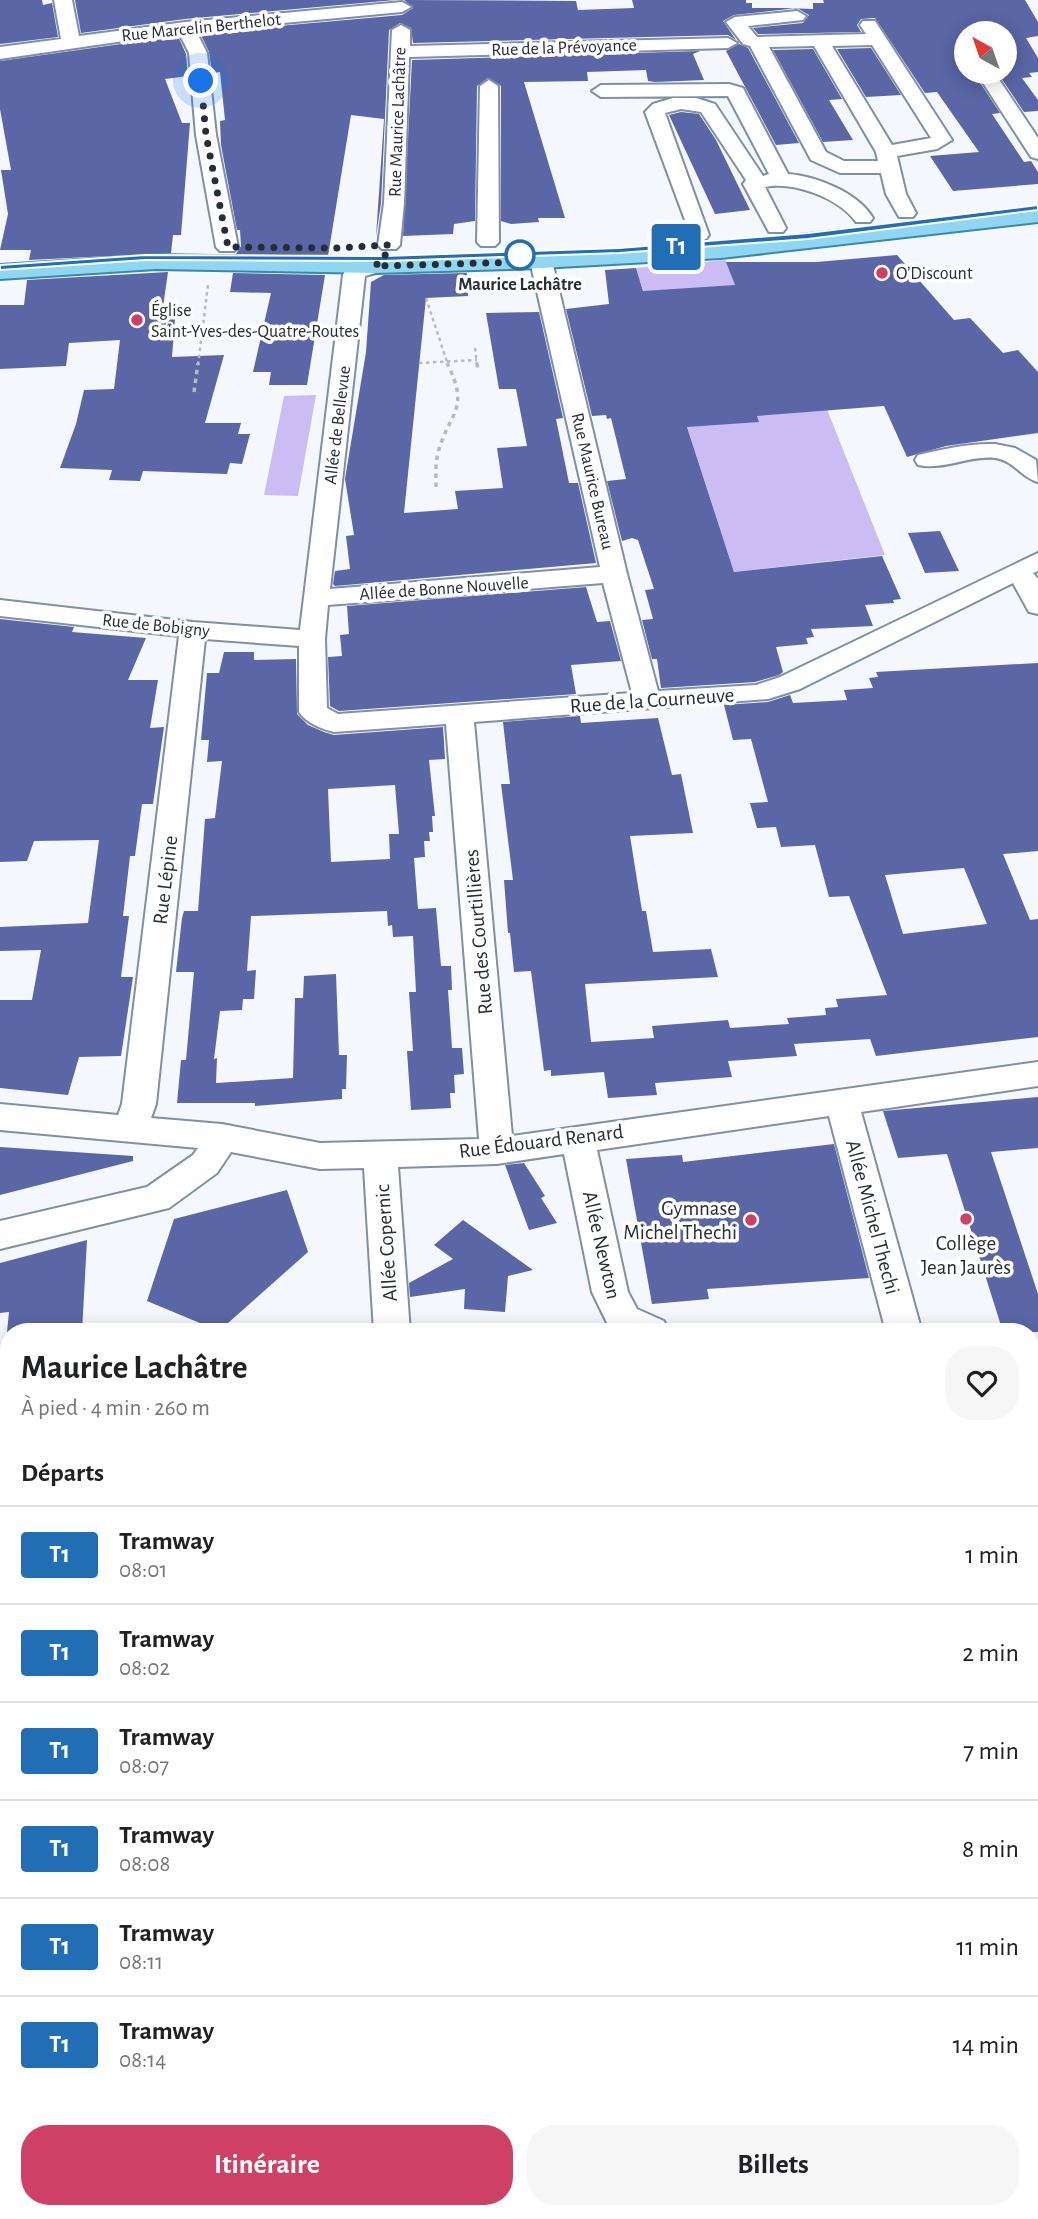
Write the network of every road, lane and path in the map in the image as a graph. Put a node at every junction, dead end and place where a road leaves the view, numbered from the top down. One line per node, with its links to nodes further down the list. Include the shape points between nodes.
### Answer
1 (63, 0): 9 (street)
2 (266, 0): 5 (street)
3 (402, 3): 5 (street, Rue Marcelin Berthelot); 11 (street, Rue Maurice Lachâtre)
4 (797, 16): 7 (street, via 735,22 749,40)
5 (269, 19): 6 (street, Rue Marcelin Berthelot)
6 (185, 27): 9 (street, Rue Marcelin Berthelot); 31 (street, via 198,53)
7 (757, 41): 8 (street); 18 (street)
8 (820, 41): 16 (street); 17 (street, via 873,32)
9 (71, 43): 12 (street, Rue Marcelin Berthelot)
10 (728, 43): 11 (street, Rue de la Prévoyance)
11 (400, 52): 30 (street, Rue Maurice Lachâtre)
12 (0, 53)
13 (993, 84): 19 (street)
14 (489, 86): 29 (street)
15 (601, 91): 21 (street, via 736,92)
16 (858, 104): 17 (street); 20 (street)
17 (919, 104): 20 (street, via 943,140)
18 (814, 149): 20 (street, via 848,146); 20 (street, via 826,162 840,167)
19 (1038, 153)
20 (886, 154): 24 (street)
21 (781, 179): 22 (street); 26 (street, via 805,181 858,210)
22 (757, 181): 27 (street, via 753,184); 28 (street, via 708,108 697,103 657,108)
23 (1038, 197): 24 (main road)
24 (906, 213): 26 (main road)
25 (1038, 215): 33 (main road, via 788,245)
26 (863, 218): 27 (main road)
27 (776, 228): 28 (main road)
28 (699, 235): 29 (main road)
29 (488, 242): 30 (main road)
30 (389, 245): 31 (main road); 34 (main road)
31 (219, 255): 32 (main road, via 127,249); 34 (main road); 35 (main road); 42 (path)
32 (0, 258)
33 (541, 261): 34 (main road); 47 (street, Rue Maurice Bureau)
34 (375, 266): 48 (street, Allée de Bellevue, via 354,275)
35 (0, 272)
36 (426, 298): 39 (path, via 436,316)
37 (475, 348): 38 (path)
38 (477, 360): 39 (path); 41 (path)
39 (446, 362): 40 (path); 45 (path, via 459,401 436,461)
40 (419, 363)
41 (478, 371)
42 (194, 391)
43 (927, 460): 44 (street, via 986,451 1009,454)
44 (1038, 475)
45 (436, 487)
46 (1027, 567): 49 (street, via 1026,580); 53 (street, Rue de la Courneuve, via 790,683 758,693)
47 (614, 574): 48 (street, Allée de Bonne Nouvelle); 53 (street, Rue Maurice Bureau)
48 (316, 597): 52 (street)
49 (1038, 606)
50 (0, 608): 51 (street, Rue de Bobigny)
51 (193, 630): 52 (street, Rue de Bobigny); 58 (street, Rue Lépine, via 139,1104)
52 (312, 639): 54 (street, Rue de la Courneuve, via 313,712 323,719 334,723)
53 (647, 700): 54 (street, Rue de la Courneuve)
54 (459, 714): 61 (street, Rue des Courtillières)
55 (1038, 1074): 56 (street, Rue Édouard Renard)
56 (841, 1101): 60 (street, Rue Édouard Renard); 66 (street, Allée Michel Thechi)
57 (0, 1117): 58 (street, Rue Édouard Renard)
58 (130, 1128): 59 (street, Rue Édouard Renard)
59 (222, 1137): 62 (street, Rue Édouard Renard, via 320,1156); 63 (street, via 205,1164 157,1198)
60 (578, 1139): 61 (street, Rue Édouard Renard); 65 (street, Allée Newton, via 610,1292 624,1320)
61 (497, 1151): 62 (street, Rue Édouard Renard)
62 (380, 1154): 64 (street, Allée Copernic)
63 (0, 1235)
64 (391, 1323)
65 (631, 1323)
66 (902, 1323)

